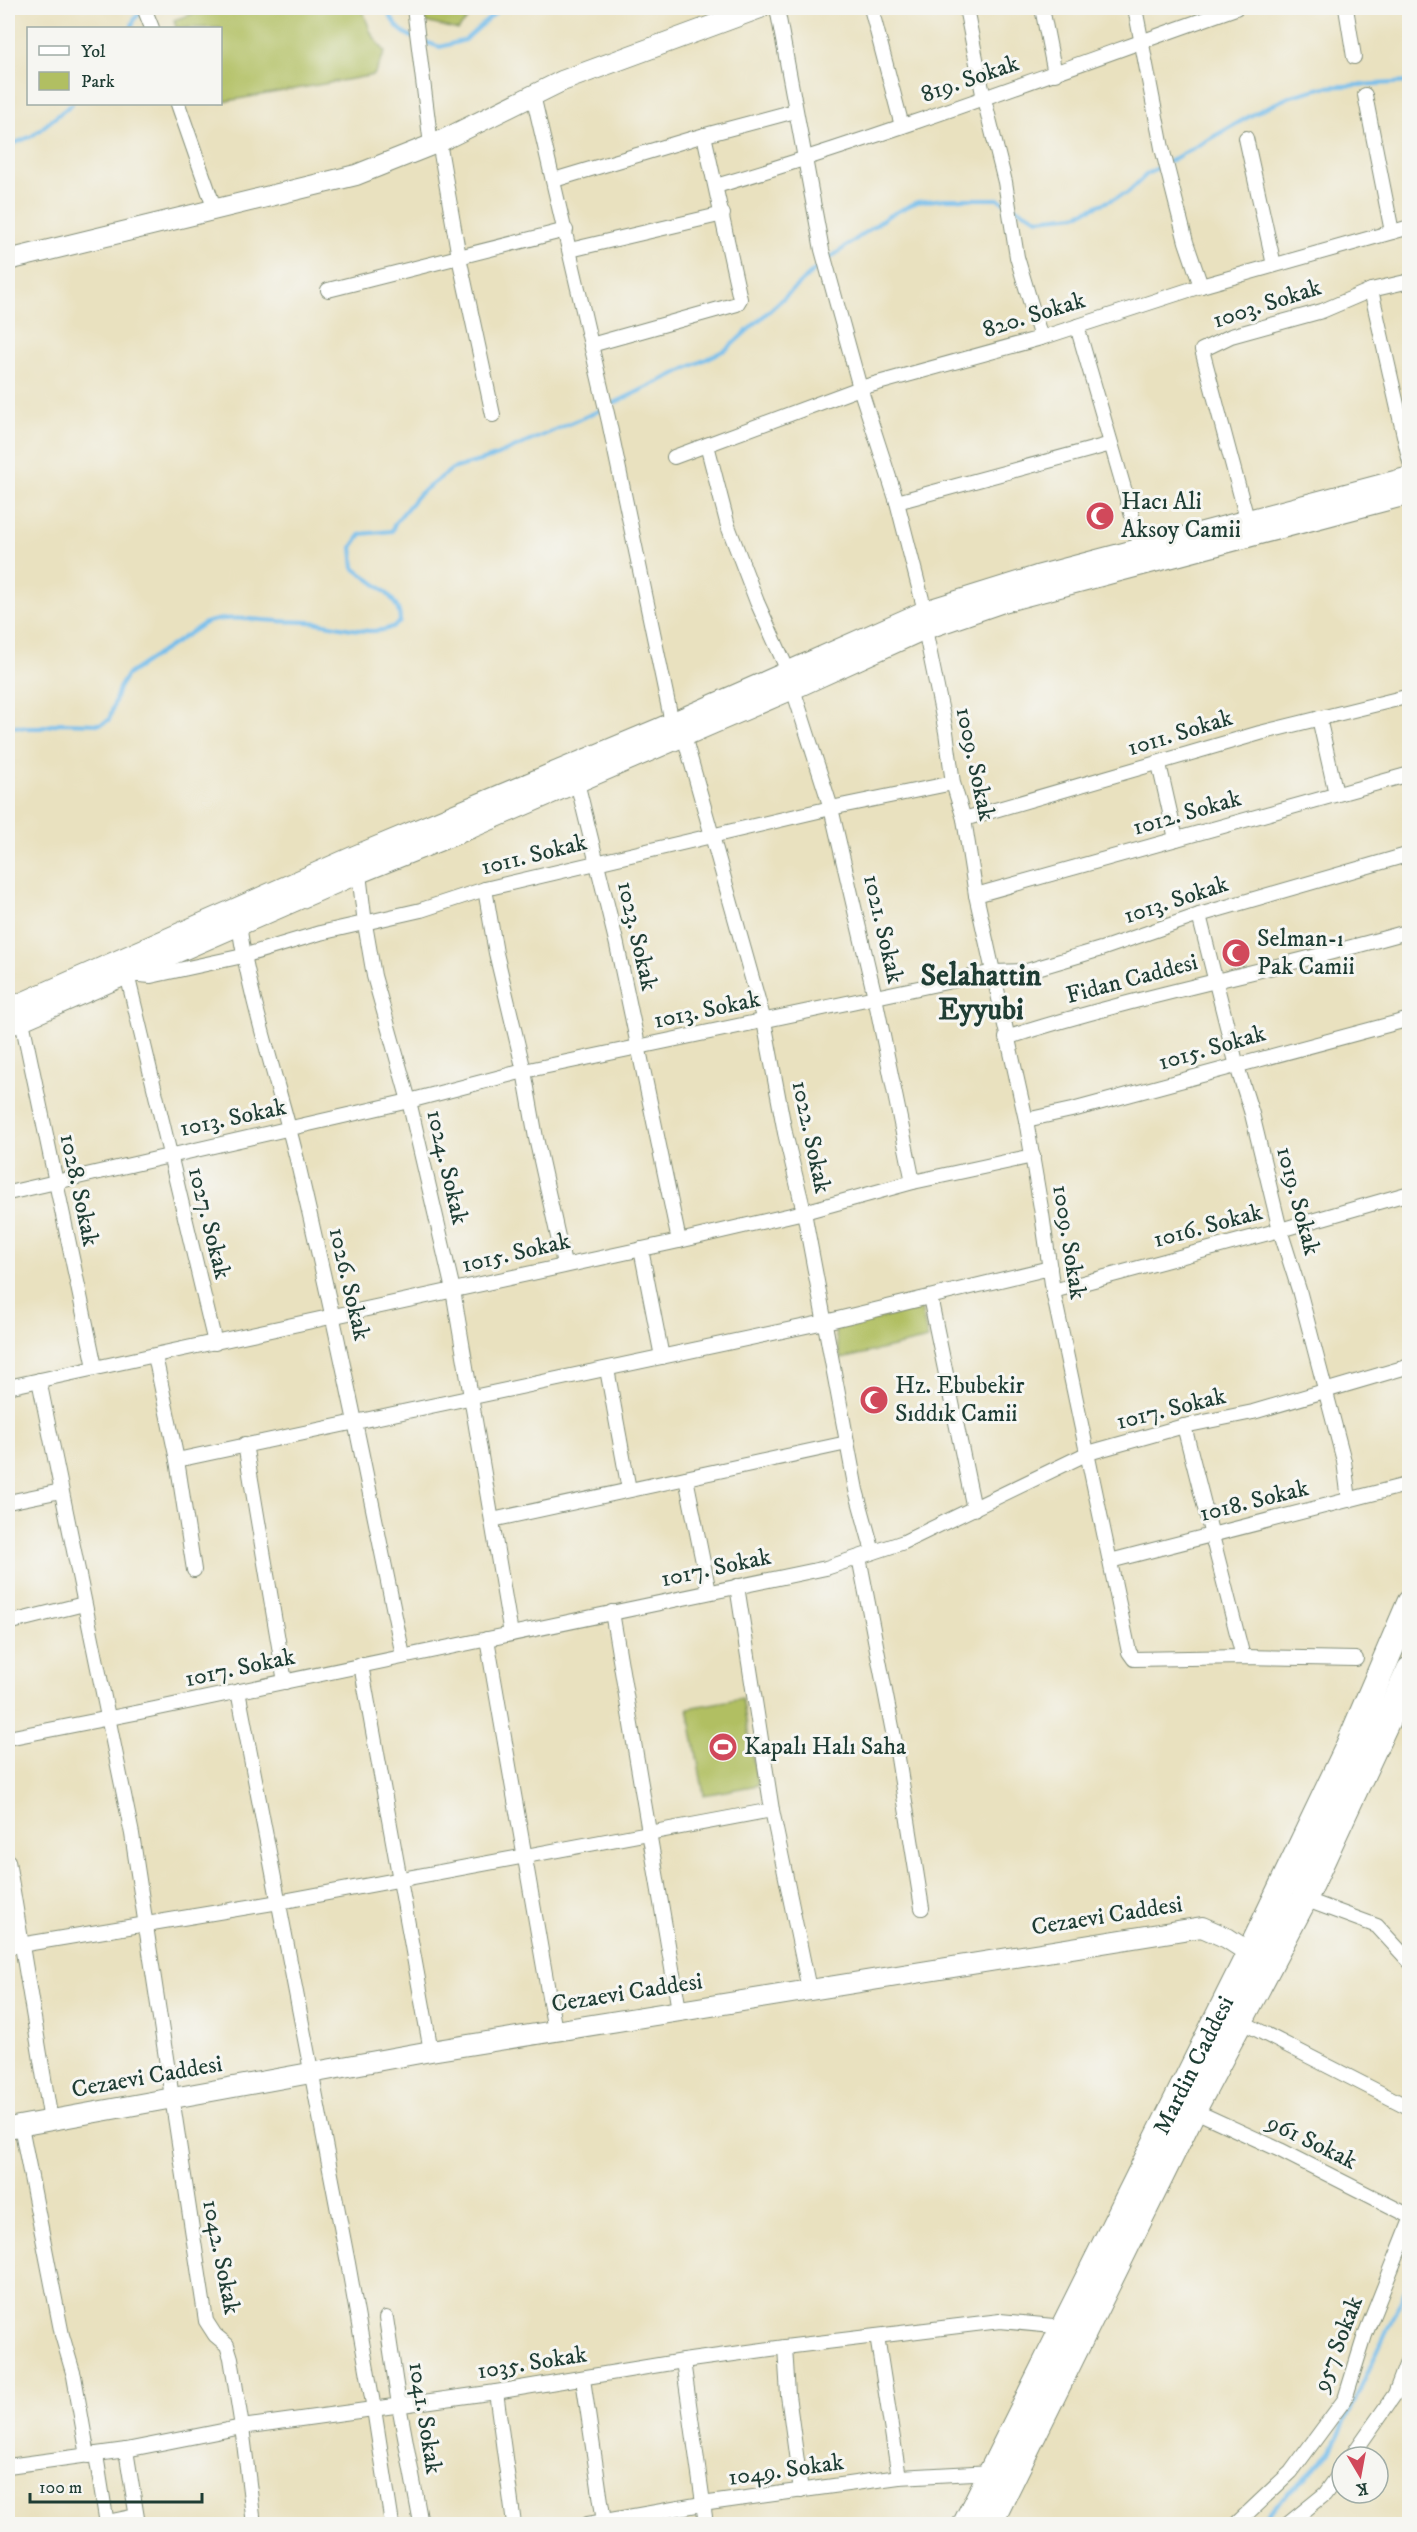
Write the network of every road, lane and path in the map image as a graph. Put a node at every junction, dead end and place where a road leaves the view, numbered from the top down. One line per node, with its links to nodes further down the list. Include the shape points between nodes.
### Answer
1 (760, 8): 10 (street)
2 (777, 8): 18 (street, 1009. Sokak)
3 (871, 8): 19 (street)
4 (966, 8): 16 (street)
5 (1042, 8): 13 (street)
6 (1135, 8): 11 (street)
7 (1346, 8): 12 (street)
8 (1227, 9): 11 (street, 819. Sokak)
9 (414, 12): 22 (street)
10 (733, 13): 14 (street)
11 (1143, 41): 13 (street, 819. Sokak); 36 (street, via 1162,148)
12 (1354, 57)
13 (1055, 74): 16 (street, 819. Sokak)
14 (533, 95): 22 (street); 24 (street, 1022. Sokak)
15 (1365, 95): 30 (street)
16 (984, 99): 19 (street, 819. Sokak); 40 (street, via 1005,182 1017,257)
17 (178, 105): 26 (street)
18 (795, 111): 20 (street); 23 (street, 1009. Sokak)
19 (902, 126): 23 (street, 819. Sokak)
20 (704, 135): 24 (street); 25 (street)
21 (1246, 138): 34 (street)
22 (435, 144): 26 (street, via 356,175); 32 (street)
23 (804, 160): 25 (street, 819. Sokak); 42 (street, 1009. Sokak, via 822,250)
24 (554, 180): 29 (street, 1022. Sokak)
25 (716, 186): 27 (street)
26 (215, 210): 33 (street)
27 (723, 214): 31 (street); 41 (street, via 740,299 737,304)
28 (1410, 227): 30 (street, 820. Sokak)
29 (566, 230): 31 (street, 1022. Sokak); 32 (street)
30 (1392, 232): 34 (street, 820. Sokak)
31 (570, 250): 41 (street, 1022. Sokak)
32 (459, 257): 37 (street); 43 (street)
33 (8, 260)
34 (1274, 265): 36 (street, 820. Sokak)
35 (1410, 280): 38 (street, 1003. Sokak)
36 (1201, 286): 39 (street, 820. Sokak)
37 (328, 290)
38 (1371, 290): 47 (street); 51 (street, 1003. Sokak, via 1322,311 1230,336 1202,350)
39 (1077, 326): 40 (street, 820. Sokak); 44 (street)
40 (1041, 338): 42 (street, 820. Sokak)
41 (591, 345): 57 (street, 1022. Sokak)
42 (860, 388): 45 (street, 820. Sokak); 50 (street, 1009. Sokak)
43 (493, 416)
44 (1111, 444): 50 (street); 52 (street)
45 (707, 445): 46 (street, 820. Sokak); 54 (street, 1021. Sokak, via 728,526)
46 (674, 457)
47 (1410, 462)
48 (1410, 477): 51 (street)
49 (1410, 494): 53 (street)
50 (897, 501): 53 (street, 1009. Sokak)
51 (1247, 519): 52 (street)
52 (1141, 547): 53 (street, via 1037,576)
53 (925, 620): 54 (street); 61 (street, 1009. Sokak)
54 (790, 680): 57 (street); 63 (street, 1021. Sokak)
55 (1410, 696): 56 (street, 1011. Sokak)
56 (1319, 718): 58 (street, 1011. Sokak); 62 (street)
57 (678, 730): 60 (street); 65 (street, 1022. Sokak); 69 (street)
58 (1159, 764): 64 (street, 1011. Sokak); 66 (street)
59 (1410, 774): 62 (street, 1012. Sokak)
60 (577, 782): 68 (street, 1023. Sokak); 69 (street)
61 (953, 783): 63 (street, 1011. Sokak); 64 (street, 1009. Sokak)
62 (1336, 794): 66 (street, 1012. Sokak)
63 (831, 808): 65 (street, 1011. Sokak); 80 (street, 1021. Sokak)
64 (964, 819): 71 (street, 1009. Sokak)
65 (711, 837): 68 (street, 1011. Sokak); 83 (street, 1022. Sokak)
66 (1176, 839): 71 (street, 1012. Sokak)
67 (1410, 854): 72 (street, 1013. Sokak)
68 (597, 863): 70 (street, 1011. Sokak); 85 (street, 1023. Sokak)
69 (358, 864): 73 (street, 1024. Sokak); 74 (street); 81 (street)
70 (485, 889): 73 (street, 1011. Sokak); 87 (street, via 495,953)
71 (976, 895): 77 (street, 1009. Sokak)
72 (1199, 915): 77 (street, 1013. Sokak, via 1028,971); 79 (street, 1019. Sokak)
73 (365, 924): 76 (street, 1011. Sokak); 88 (street, 1024. Sokak, via 374,976)
74 (239, 926): 76 (street, 1026. Sokak); 78 (street)
75 (1410, 932): 79 (street, Fidan Caddesi)
76 (243, 956): 78 (street, 1011. Sokak, via 150,976); 90 (street, 1026. Sokak)
77 (994, 972): 80 (street, 1013. Sokak); 84 (street, 1009. Sokak)
78 (127, 974): 81 (street); 91 (street, 1027. Sokak)
79 (1216, 980): 84 (street, Fidan Caddesi, via 1078,1015); 86 (street, 1019. Sokak)
80 (875, 997): 83 (street, 1013. Sokak); 94 (street, 1021. Sokak)
81 (12, 1019): 93 (street, 1028. Sokak)
82 (1410, 1019): 86 (street, 1015. Sokak)
83 (764, 1021): 85 (street, 1013. Sokak); 97 (street, 1022. Sokak)
84 (1006, 1038): 89 (street, 1009. Sokak)
85 (638, 1047): 87 (street, 1013. Sokak); 99 (street, 1023. Sokak)
86 (1237, 1066): 89 (street, 1015. Sokak); 98 (street, 1019. Sokak)
87 (524, 1071): 88 (street, 1013. Sokak); 101 (street)
88 (409, 1101): 90 (street, 1013. Sokak); 103 (street, 1024. Sokak)
89 (1026, 1119): 92 (street, 1009. Sokak)
90 (290, 1128): 91 (street, 1013. Sokak); 106 (street, 1026. Sokak)
91 (169, 1155): 93 (street, 1013. Sokak); 108 (street, 1027. Sokak)
92 (1033, 1156): 94 (street, 1015. Sokak); 102 (street, 1009. Sokak)
93 (55, 1182): 95 (street, 1013. Sokak); 112 (street, 1028. Sokak)
94 (913, 1182): 97 (street, 1015. Sokak)
95 (8, 1193)
96 (1410, 1193): 98 (street, 1016. Sokak)
97 (804, 1212): 99 (street, 1015. Sokak); 107 (street, 1022. Sokak)
98 (1280, 1230): 104 (street, 1016. Sokak); 116 (street, 1019. Sokak)
99 (679, 1241): 100 (street, 1015. Sokak)
100 (641, 1249): 101 (street, 1015. Sokak); 110 (street)
101 (564, 1264): 103 (street, 1015. Sokak)
102 (1050, 1268): 104 (street, 1009. Sokak); 105 (street)
103 (453, 1290): 106 (street, 1015. Sokak); 117 (street, 1024. Sokak)
104 (1053, 1291): 122 (street, 1009. Sokak)
105 (930, 1297): 107 (street); 130 (street)
106 (334, 1317): 108 (street, 1015. Sokak); 118 (street, 1026. Sokak)
107 (825, 1322): 110 (street); 120 (street, 1022. Sokak)
108 (215, 1342): 109 (street, 1015. Sokak)
109 (155, 1356): 112 (street, 1015. Sokak); 123 (street)
110 (662, 1357): 113 (street)
111 (1410, 1366): 116 (street, 1017. Sokak)
112 (95, 1367): 114 (street, 1015. Sokak)
113 (607, 1369): 117 (street); 126 (street)
114 (39, 1380): 115 (street, 1015. Sokak); 127 (street, 1042. Sokak)
115 (8, 1387)
116 (1325, 1391): 119 (street, 1017. Sokak); 128 (street, 1019. Sokak, via 1344,1461)
117 (471, 1396): 118 (street); 131 (street, 1024. Sokak)
118 (356, 1421): 121 (street); 145 (street, 1026. Sokak)
119 (1185, 1426): 122 (street, 1017. Sokak); 132 (street)
120 (848, 1443): 124 (street); 133 (street, 1022. Sokak)
121 (245, 1444): 123 (street); 150 (street)
122 (1088, 1453): 130 (street, 1017. Sokak); 135 (street, 1009. Sokak)
123 (177, 1460): 136 (street)
124 (686, 1478): 126 (street); 138 (street)
125 (1410, 1484): 128 (street, 1018. Sokak)
126 (629, 1490): 131 (street)
127 (61, 1491): 129 (street); 140 (street, 1042. Sokak)
128 (1349, 1500): 132 (street, 1018. Sokak)
129 (8, 1502)
130 (974, 1509): 133 (street, 1017. Sokak)
131 (492, 1521): 143 (street, 1024. Sokak)
132 (1212, 1535): 135 (street, 1018. Sokak); 146 (street)
133 (873, 1552): 134 (street, 1017. Sokak)
134 (859, 1557): 137 (street, 1017. Sokak, via 826,1568); 161 (street)
135 (1110, 1561): 146 (street, 1009. Sokak, via 1129,1652 1134,1659)
136 (194, 1570)
137 (737, 1586): 138 (street, 1017. Sokak); 154 (street)
138 (710, 1592): 141 (street, 1017. Sokak)
139 (1410, 1603): 164 (highway, Mardin Caddesi, via 1347,1750)
140 (84, 1604): 142 (street); 152 (street, 1042. Sokak)
141 (612, 1612): 143 (street, 1017. Sokak); 155 (street)
142 (8, 1623)
143 (511, 1634): 144 (street, 1017. Sokak)
144 (487, 1639): 145 (street, 1017. Sokak); 156 (street)
145 (403, 1656): 148 (street, 1017. Sokak)
146 (1243, 1657): 147 (street, 1009. Sokak)
147 (1356, 1659)
148 (361, 1665): 150 (street, 1017. Sokak); 158 (street)
149 (1410, 1670): 159 (highway, Mardin Caddesi)
150 (285, 1682): 151 (street, 1017. Sokak)
151 (238, 1691): 152 (street, 1017. Sokak); 160 (street)
152 (106, 1719): 153 (street, 1017. Sokak); 162 (street, 1042. Sokak)
153 (8, 1738)
154 (772, 1810): 155 (street); 166 (street)
155 (650, 1833): 156 (street); 167 (street)
156 (524, 1855): 158 (street); 169 (street)
157 (8, 1861): 163 (street)
158 (400, 1879): 160 (street); 170 (street)
159 (1304, 1899): 165 (street, via 1377,1926); 168 (highway, Mardin Caddesi)
160 (279, 1902): 162 (street); 171 (street)
161 (922, 1908)
162 (147, 1924): 163 (street); 172 (street, 1042. Sokak)
163 (15, 1946): 175 (street)
164 (1250, 1953): 166 (street, Cezaevi Caddesi, via 1202,1927); 180 (highway, Mardin Caddesi)
165 (1410, 1962)
166 (808, 1989): 167 (street, Cezaevi Caddesi)
167 (679, 2010): 169 (street, Cezaevi Caddesi)
168 (1240, 2020): 173 (street); 174 (highway, Mardin Caddesi)
169 (555, 2031): 170 (street, Cezaevi Caddesi)
170 (430, 2051): 171 (street, Cezaevi Caddesi)
171 (310, 2073): 172 (street, Cezaevi Caddesi); 188 (street)
172 (170, 2099): 175 (street, Cezaevi Caddesi); 189 (street, 1042. Sokak, via 206,2321 227,2345)
173 (1410, 2108)
174 (1193, 2110): 177 (street, 961 Sokak); 209 (highway, Mardin Caddesi)
175 (51, 2121): 176 (street, Cezaevi Caddesi)
176 (14, 2127): 192 (street)
177 (1410, 2216)
178 (1410, 2222): 210 (street, 957 Sokak, via 1345,2399 1291,2472)
179 (386, 2318): 187 (street, 1041. Sokak)
180 (1064, 2327): 181 (street, 1035. Sokak, via 1000,2322); 194 (highway, Mardin Caddesi)
181 (877, 2336): 182 (street, 1035. Sokak); 195 (street)
182 (785, 2347): 184 (street, 1035. Sokak); 197 (street)
183 (1410, 2354): 190 (street, via 1395,2394)
184 (683, 2361): 185 (street, 1035. Sokak); 198 (street)
185 (583, 2379): 186 (street, 1035. Sokak); 200 (street)
186 (496, 2392): 187 (street, 1035. Sokak); 205 (street)
187 (399, 2405): 188 (street, 1035. Sokak); 204 (street, 1041. Sokak)
188 (374, 2409): 189 (street, 1035. Sokak); 203 (street)
189 (242, 2427): 191 (street, 1035. Sokak); 202 (street, 1042. Sokak)
190 (1359, 2445)
191 (126, 2450): 192 (street, 1035. Sokak); 199 (street)
192 (92, 2455): 193 (street, 1035. Sokak); 201 (street)
193 (8, 2466)
194 (992, 2472): 195 (street, 1049. Sokak); 208 (highway, Mardin Caddesi)
195 (899, 2476): 197 (street, 1049. Sokak)
196 (1330, 2487): 211 (street)
197 (801, 2491): 198 (street, 1049. Sokak)
198 (702, 2504): 200 (street, 1049. Sokak); 207 (street)
199 (137, 2520): 201 (street)
200 (604, 2522): 206 (street, 1049. Sokak)
201 (107, 2523)
202 (254, 2524)
203 (392, 2524)
204 (421, 2524)
205 (514, 2524)
206 (588, 2524)
207 (705, 2524)
208 (966, 2524)
209 (989, 2524)
210 (1236, 2524)
211 (1288, 2524)

